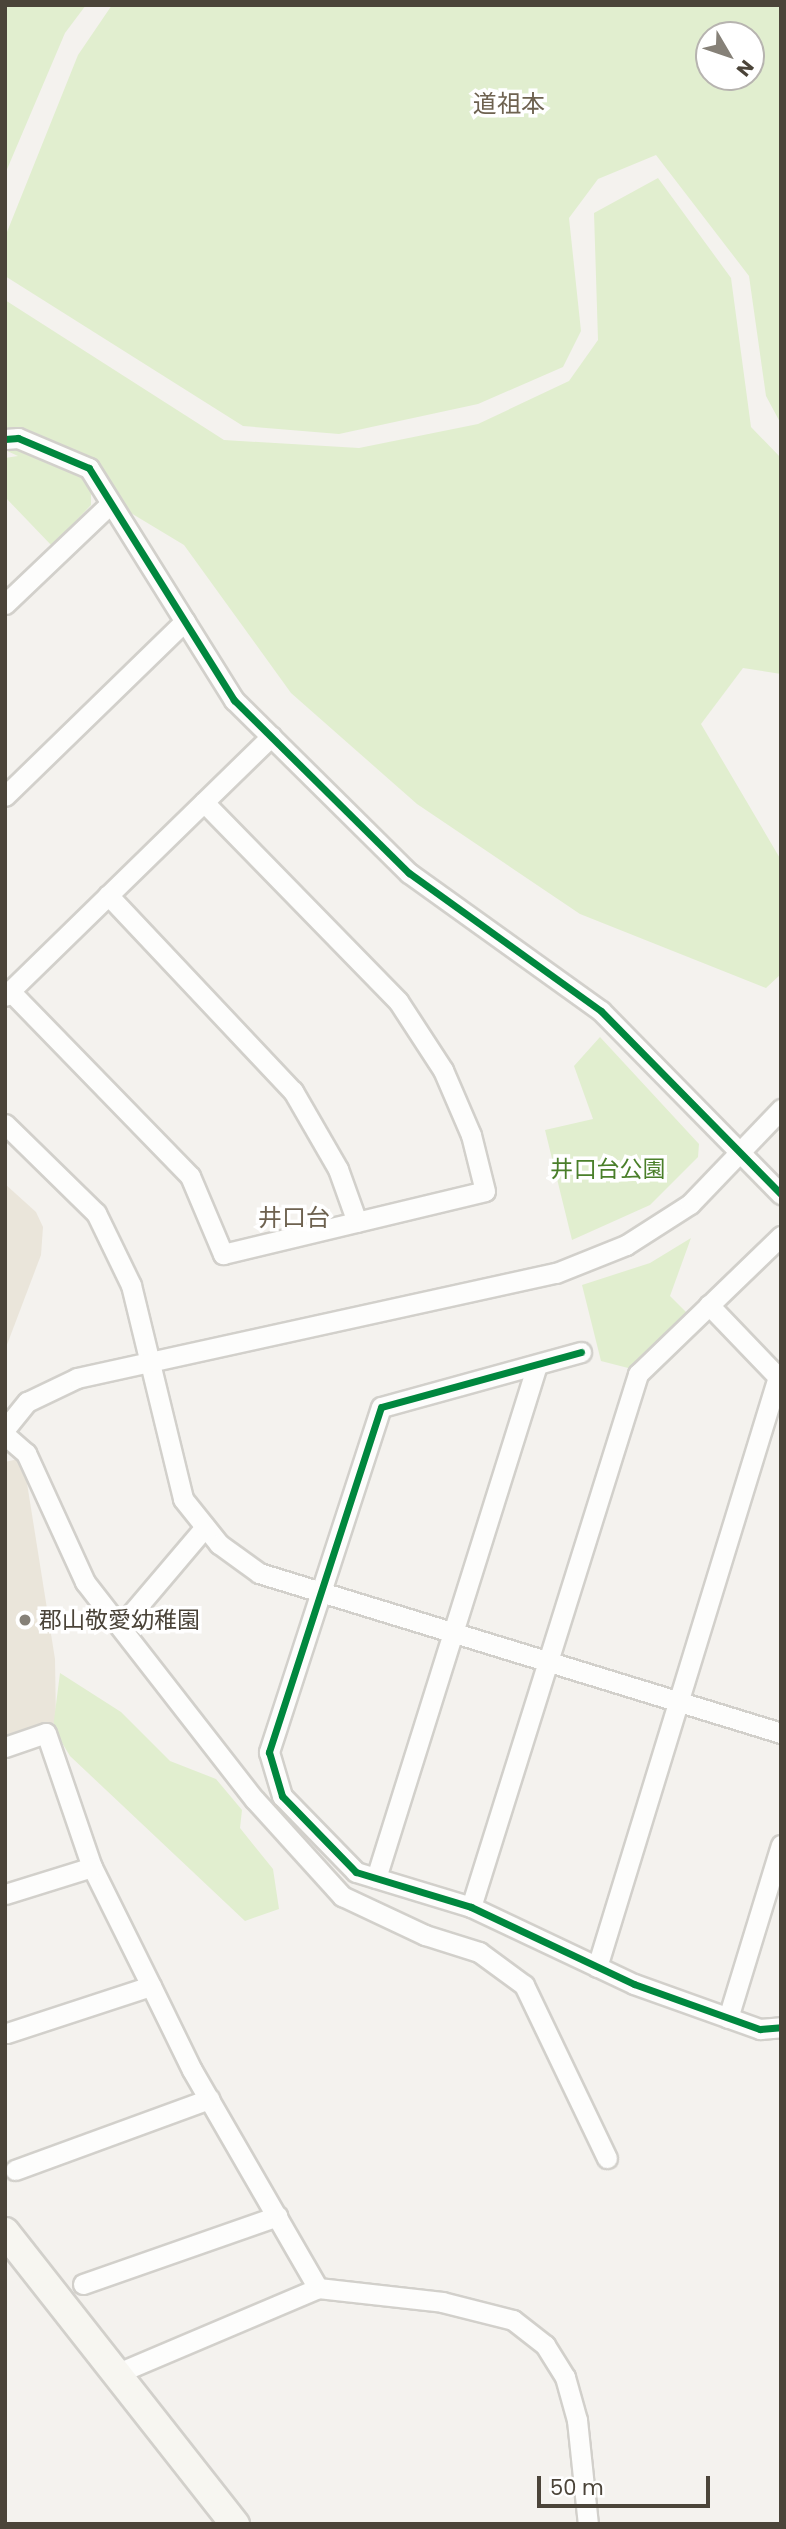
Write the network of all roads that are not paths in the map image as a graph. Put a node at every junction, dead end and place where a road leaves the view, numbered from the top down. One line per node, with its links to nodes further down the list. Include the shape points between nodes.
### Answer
1 (5, 439): 2 (street, via 18,438 89,468)
2 (111, 502): 3 (street); 4 (street)
3 (5, 604)
4 (185, 621): 5 (street, via 234,700); 6 (street)
5 (271, 736): 7 (street); 12 (street, via 409,873 601,1011)
6 (5, 796)
7 (204, 802): 8 (street); 14 (street, via 398,1001 443,1070 471,1135 485,1191)
8 (108, 895): 9 (street); 14 (street, via 293,1091 338,1170)
9 (8, 994): 14 (street, via 190,1176 223,1254)
10 (781, 1109): 12 (street)
11 (5, 1124): 18 (street, via 96,1213 131,1285)
12 (740, 1152): 13 (street); 18 (street, via 690,1204 626,1245 556,1273)
13 (781, 1194)
14 (357, 1222)
15 (781, 1236): 16 (street)
16 (709, 1305): 26 (street, via 638,1374); 27 (street, via 778,1377)
17 (581, 1353): 19 (street)
18 (147, 1362): 20 (street, via 76,1378 27,1402); 22 (street, via 183,1499)
19 (537, 1365): 23 (street, via 381,1407); 25 (street)
20 (5, 1429)
21 (5, 1435): 24 (street, via 26,1453 85,1582)
22 (205, 1527): 23 (street, via 219,1544 259,1573); 24 (street)
23 (321, 1592): 25 (street); 32 (street, via 269,1752 282,1796 356,1872)
24 (121, 1626): 41 (street, via 255,1800 342,1896 425,1935 479,1952 524,1985)
25 (451, 1632): 26 (street); 32 (street)
26 (548, 1662): 27 (street); 34 (street)
27 (680, 1702): 28 (street); 35 (street)
28 (781, 1733)
29 (5, 1747): 31 (street, via 46,1733)
30 (781, 1845): 37 (street)
31 (92, 1867): 33 (street); 36 (street)
32 (376, 1878): 34 (street)
33 (5, 1894)
34 (471, 1907): 35 (street)
35 (597, 1967): 37 (street)
36 (151, 1986): 39 (street); 40 (street)
37 (728, 2018): 38 (street, via 760,2029)
38 (781, 2028)
39 (7, 2033)
40 (209, 2099): 42 (street); 43 (street)
41 (607, 2158)
42 (15, 2170)
43 (277, 2216): 45 (street); 46 (street)
44 (5, 2232): 47 (street)
45 (83, 2284)
46 (318, 2288): 47 (street); 49 (street, via 442,2302 513,2320 545,2345 565,2377 577,2420)
47 (118, 2373): 48 (street)
48 (235, 2524)
49 (589, 2524)

